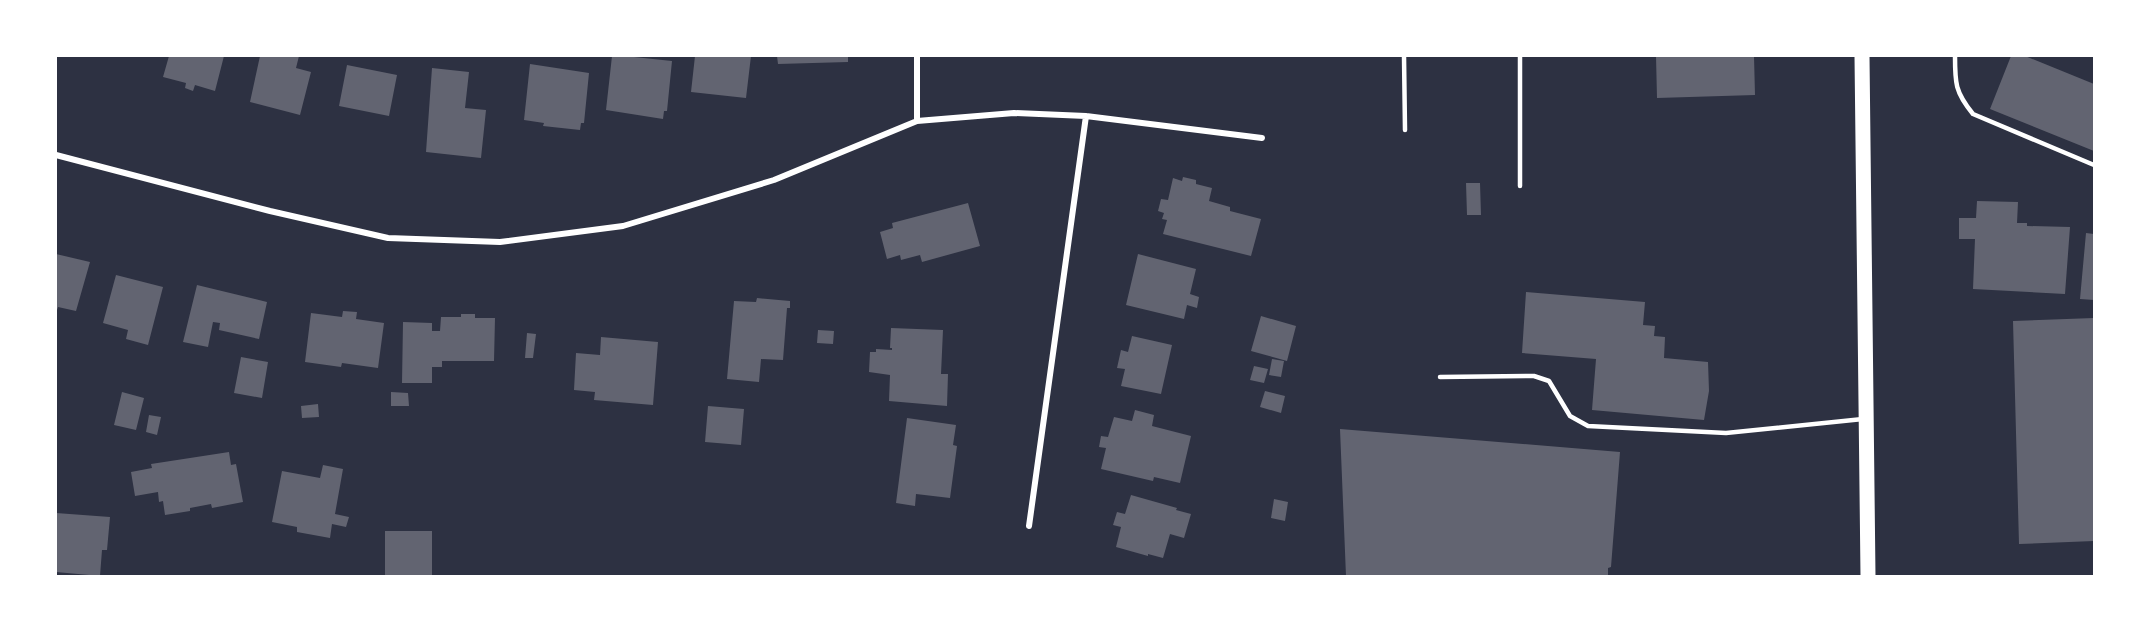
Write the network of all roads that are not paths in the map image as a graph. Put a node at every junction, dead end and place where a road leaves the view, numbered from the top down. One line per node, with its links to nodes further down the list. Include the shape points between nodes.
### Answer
1 (917, 56): 7 (street)
2 (1404, 56): 8 (lane)
3 (1520, 56): 12 (lane)
4 (1862, 56): 14 (main road)
5 (1955, 56): 11 (lane, via 1955,82 1960,99 1973,114)
6 (1086, 116): 7 (street, via 1014,113); 9 (street); 15 (street)
7 (917, 121): 10 (street, via 774,180 623,226 500,242 388,238)
8 (1405, 130)
9 (1262, 138)
10 (56, 155)
11 (2094, 165)
12 (1520, 186)
13 (1440, 376): 14 (lane, via 1534,376 1549,381 1570,416 1588,426 1726,434)
14 (1866, 419): 16 (main road)
15 (1029, 526)
16 (1868, 576)

